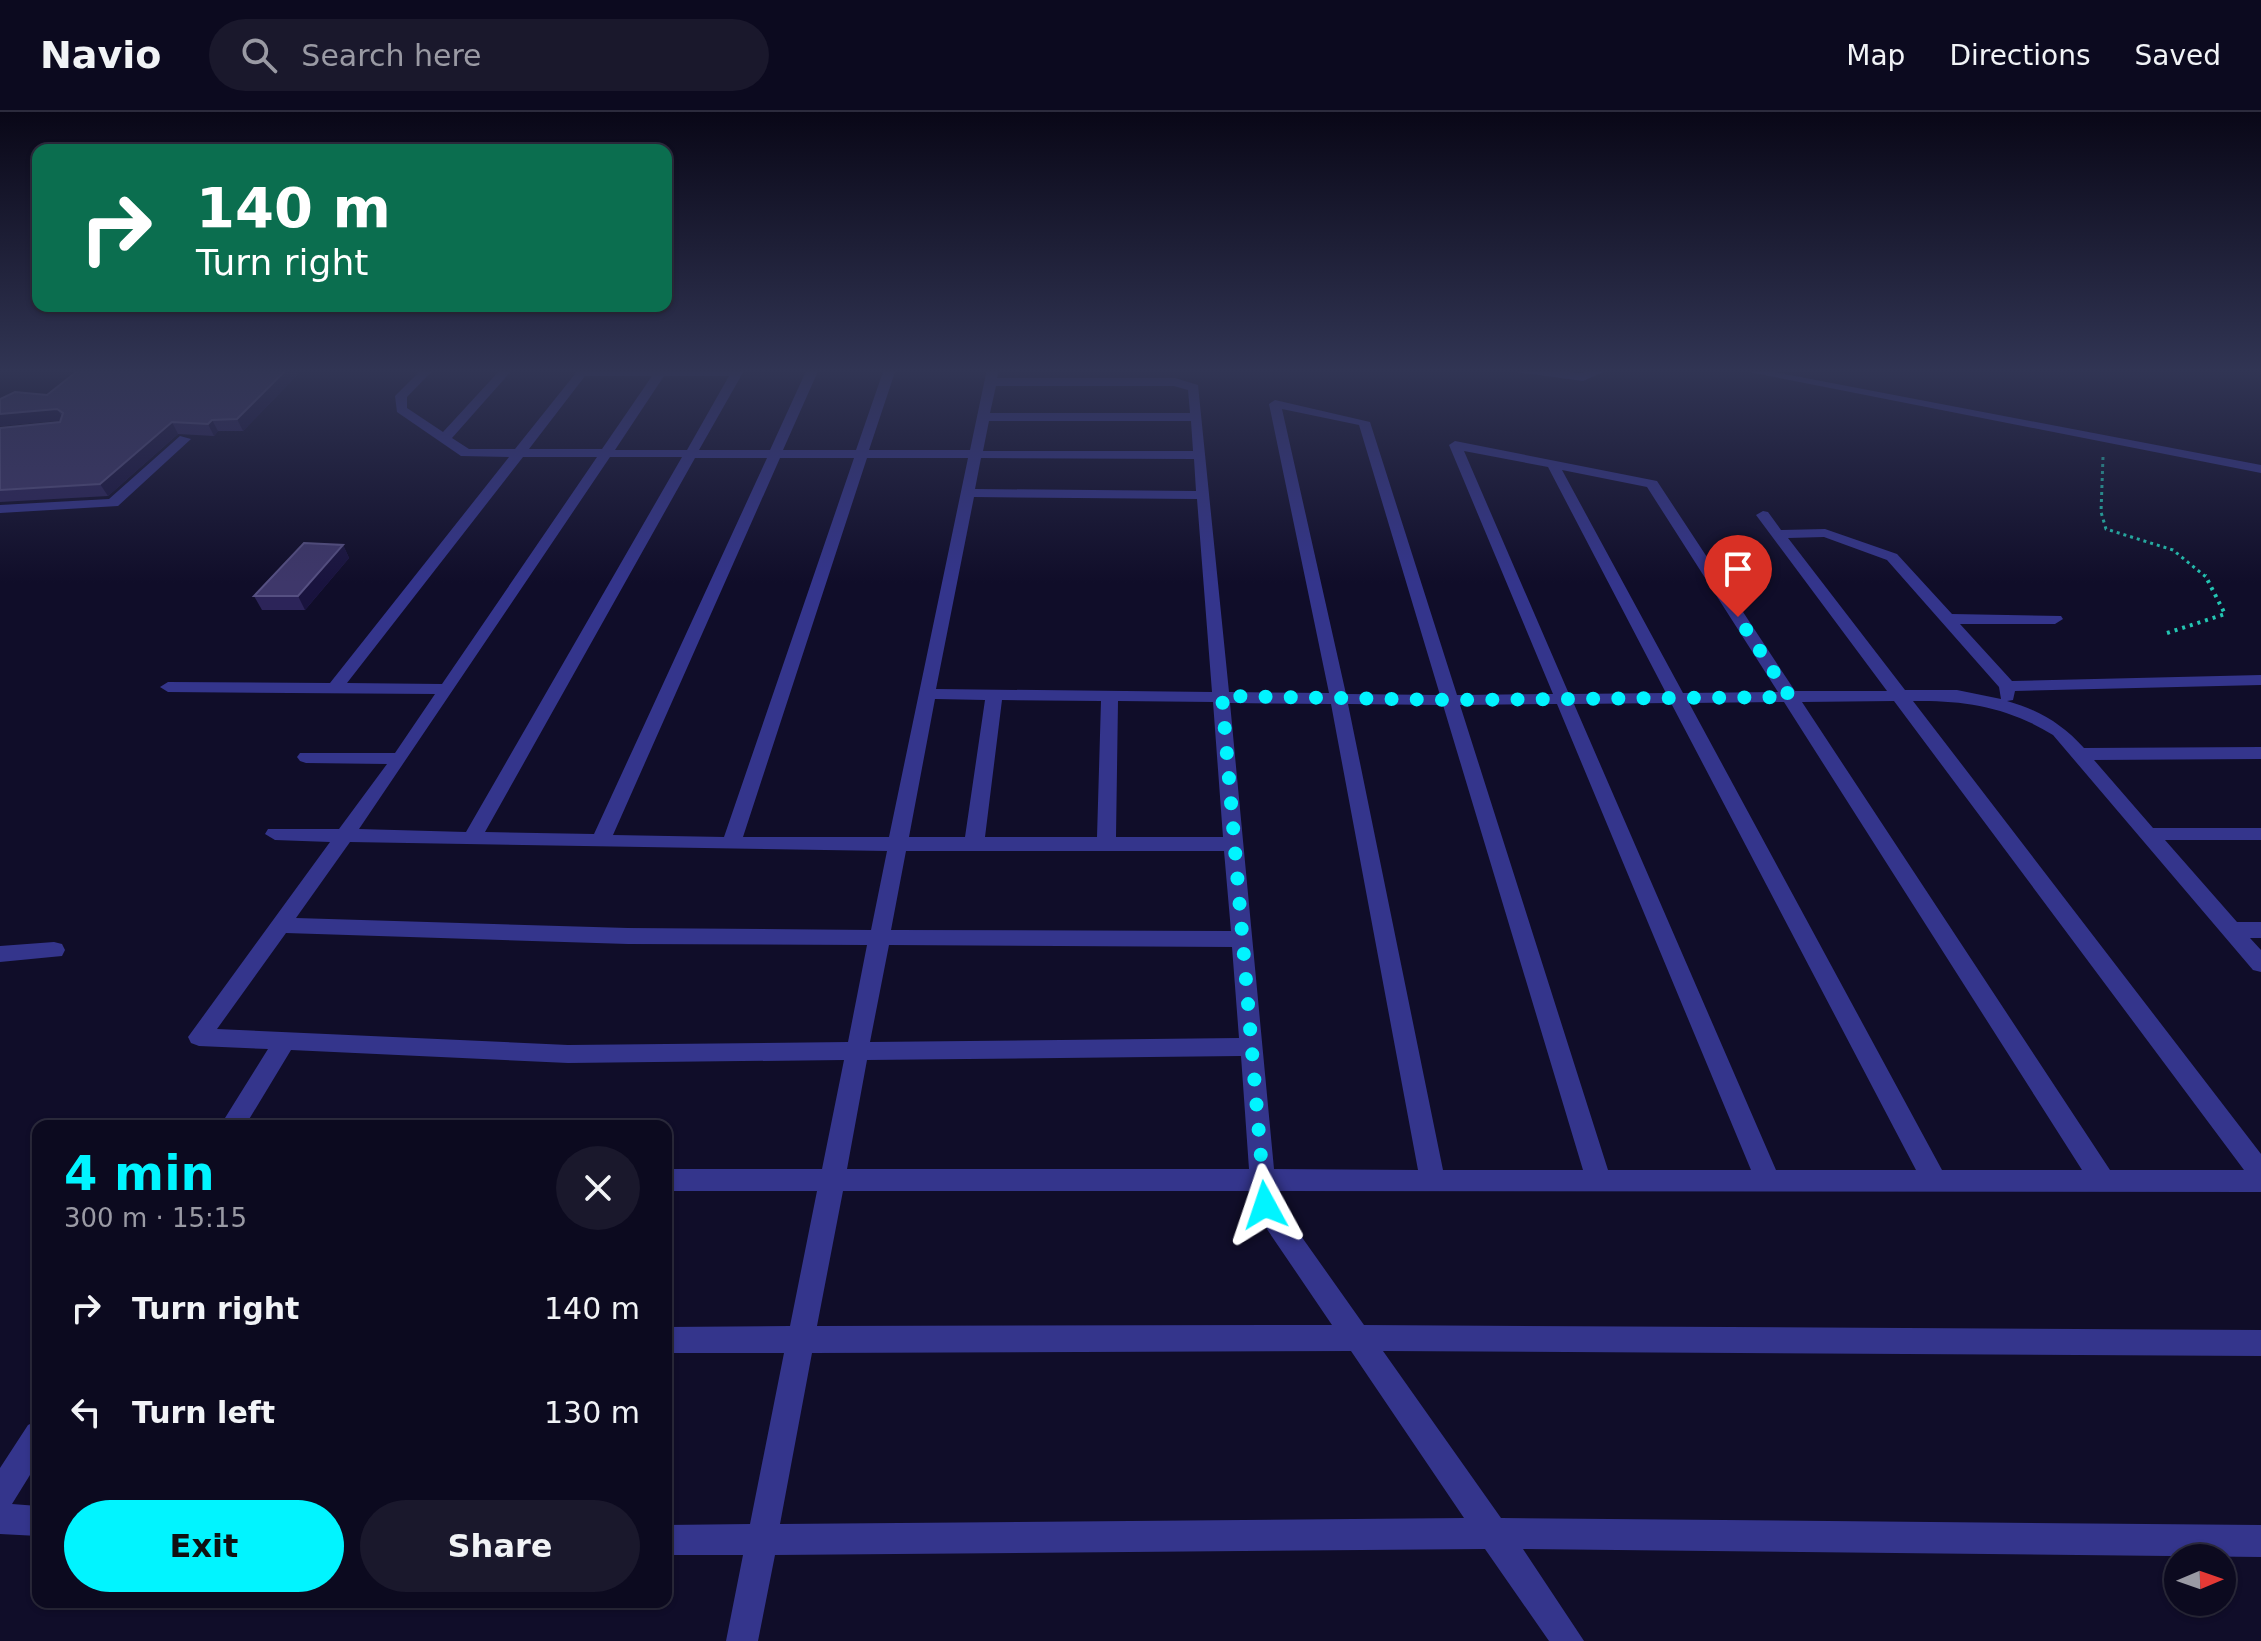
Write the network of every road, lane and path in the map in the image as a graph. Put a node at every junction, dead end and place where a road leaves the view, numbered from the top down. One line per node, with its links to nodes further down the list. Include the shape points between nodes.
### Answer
1 (183, 440): 25 (street, via 113,503)
2 (448, 440): 16 (street, via 466,453)
3 (529, 440): 16 (street)
4 (615, 440): 17 (street)
5 (699, 440): 14 (street)
6 (780, 440): 15 (street)
7 (865, 440): 18 (street)
8 (978, 440): 19 (street)
9 (1198, 440): 20 (street)
10 (1283, 440): 41 (street)
11 (1370, 440): 45 (street)
12 (2101, 440): 30 (path, via 2101,512 2106,529 2172,549 2207,577 2214,602 2225,614)
13 (2103, 440): 22 (street)
14 (692, 452): 15 (street); 17 (street); 54 (street)
15 (775, 452): 18 (street); 55 (street)
16 (519, 453): 17 (street); 33 (street)
17 (607, 453): 34 (street)
18 (861, 453): 19 (street); 57 (street)
19 (975, 453): 20 (street); 23 (street)
20 (1199, 455): 24 (street)
21 (1553, 465): 42 (street, via 1652,484); 43 (street); 44 (street, via 1455,445)
22 (2261, 469)
23 (968, 493): 24 (street); 35 (street)
24 (1203, 495): 39 (street)
25 (0, 509)
26 (1763, 515): 27 (street)
27 (1777, 534): 28 (street, via 1825,533 1892,557); 40 (street)
28 (1948, 619): 29 (street); 38 (street)
29 (2055, 619)
30 (2167, 633)
31 (2261, 680): 38 (street)
32 (168, 687): 33 (street)
33 (335, 688): 34 (street)
34 (447, 689): 49 (street)
35 (927, 694): 36 (street); 56 (street)
36 (994, 695): 37 (street); 58 (street)
37 (1110, 695): 39 (street); 59 (street)
38 (2007, 695): 40 (street); 47 (street, via 2059,731)
39 (1222, 696): 41 (street); 60 (street)
40 (1901, 696): 42 (street); 73 (street)
41 (1338, 697): 45 (street); 79 (street)
42 (1790, 697): 43 (street); 76 (street)
43 (1677, 698): 44 (street); 75 (street)
44 (1563, 699): 45 (street); 81 (street)
45 (1451, 700): 80 (street)
46 (2261, 753): 47 (street)
47 (2079, 754): 51 (street)
48 (306, 757): 49 (street)
49 (400, 759): 53 (street)
50 (275, 834): 53 (street)
51 (2149, 834): 52 (street); 62 (street)
52 (2261, 834)
53 (346, 836): 54 (street); 61 (street)
54 (472, 838): 55 (street)
55 (601, 841): 57 (street)
56 (898, 843): 57 (street); 58 (street); 64 (street)
57 (731, 844)
58 (974, 844): 59 (street)
59 (1106, 844): 60 (street)
60 (1235, 844): 65 (street)
61 (278, 925): 64 (street, via 628,936); 69 (street, via 199,1037)
62 (2231, 930): 63 (street); 68 (street)
63 (2261, 930)
64 (880, 937): 65 (street); 71 (street)
65 (1243, 939): 70 (street)
66 (54, 950): 67 (street)
67 (0, 954)
68 (2261, 964)
69 (285, 1041): 71 (street, via 568,1054); 72 (street)
70 (1252, 1047): 71 (street); 78 (street)
71 (858, 1051): 82 (street)
72 (236, 1120)
73 (2261, 1173)
74 (672, 1180): 82 (street)
75 (1935, 1181): 76 (street); 81 (street)
76 (2103, 1181): 77 (street)
77 (2261, 1181)
78 (1263, 1182): 79 (street); 82 (street); 83 (street, via 1265,1205)
79 (1433, 1182): 80 (street)
80 (1599, 1182): 81 (street)
81 (1769, 1182)
82 (832, 1183): 84 (street)
83 (1358, 1338): 84 (street); 86 (street); 91 (street)
84 (802, 1339): 85 (street); 93 (street)
85 (672, 1340)
86 (2261, 1343)
87 (32, 1445): 88 (street)
88 (0, 1496)
89 (0, 1519): 90 (street)
90 (32, 1521)
91 (1494, 1533): 93 (street); 94 (street); 96 (street)
92 (672, 1540): 93 (street)
93 (762, 1541): 95 (street)
94 (2261, 1541)
95 (742, 1641)
96 (1568, 1641)

